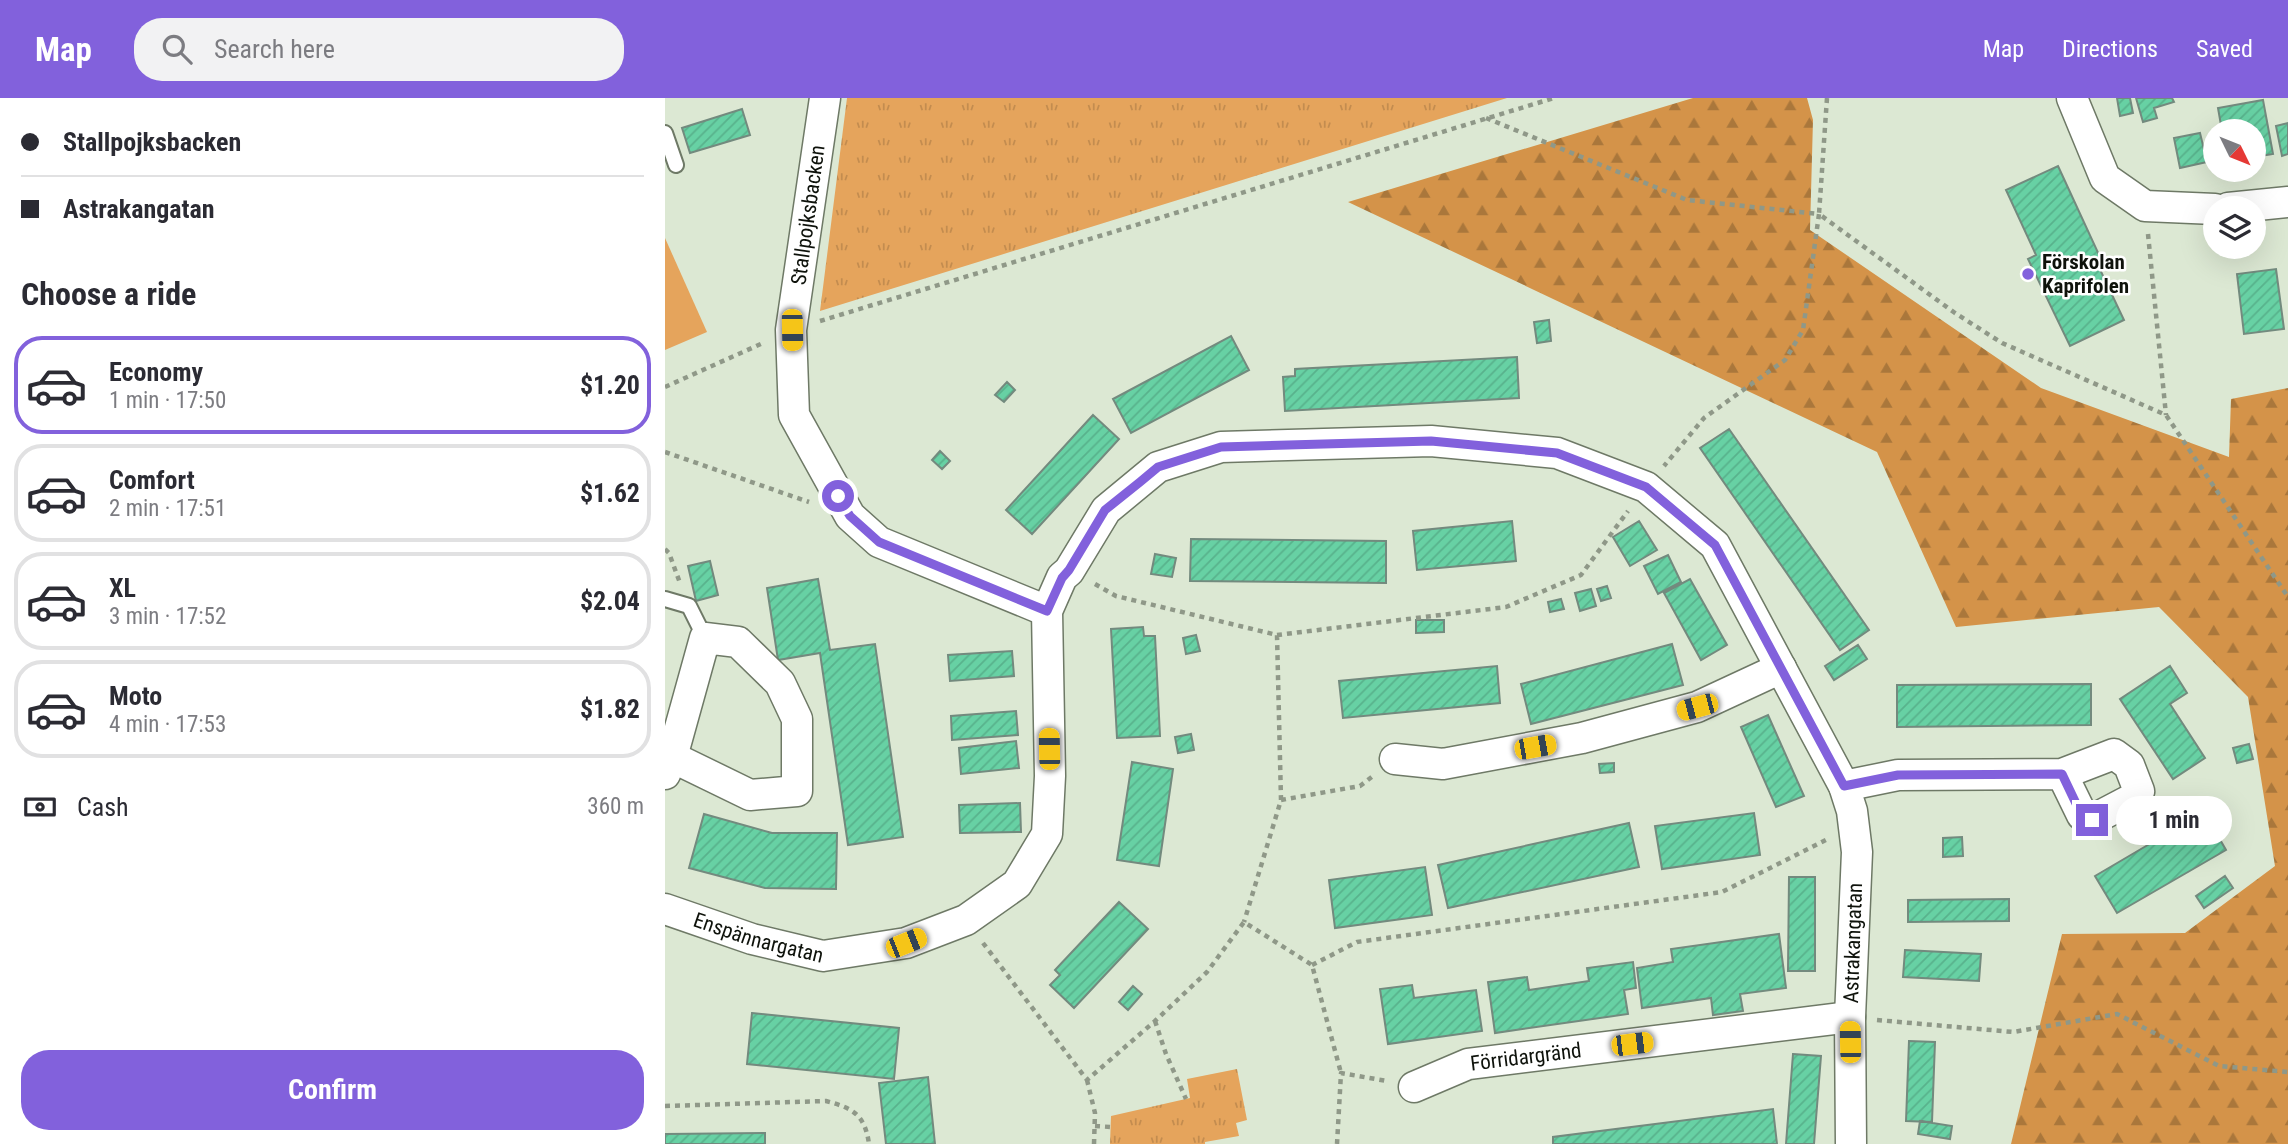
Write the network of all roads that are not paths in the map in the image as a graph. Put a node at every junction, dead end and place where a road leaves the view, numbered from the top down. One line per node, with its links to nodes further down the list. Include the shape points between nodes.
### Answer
1 (825, 98): 9 (street, Stallpojksbacken, via 792,330 794,415 850,516 879,542)
2 (2072, 98): 7 (street, via 2105,178 2145,206)
3 (665, 134): 4 (lane)
4 (676, 165)
5 (2288, 202): 6 (street)
6 (2266, 204)
7 (2203, 208)
8 (665, 599): 10 (lane, via 689,606)
9 (1047, 611): 11 (street, Astrakangatan, via 1105,510 1158,467 1221,447 1445,442 1557,453 1646,487 1715,545); 16 (street, Enspännargatan, via 1047,834 1017,884 966,920 906,943 823,956 752,939)
10 (705, 638): 13 (street); 13 (street, via 738,642 780,683 797,719 797,791 750,795)
11 (1781, 668): 12 (street, via 1697,707 1582,738 1443,764); 15 (street, Astrakangatan)
12 (1395, 759)
13 (669, 766)
14 (2062, 774): 15 (street, via 1898,775)
15 (1844, 786): 17 (street, Astrakangatan, via 1857,852)
16 (665, 909)
17 (1850, 1017): 18 (street, Förridargränd, via 1468,1064); 19 (street, Astrakangatan)
18 (1414, 1087)
19 (1851, 1144)

